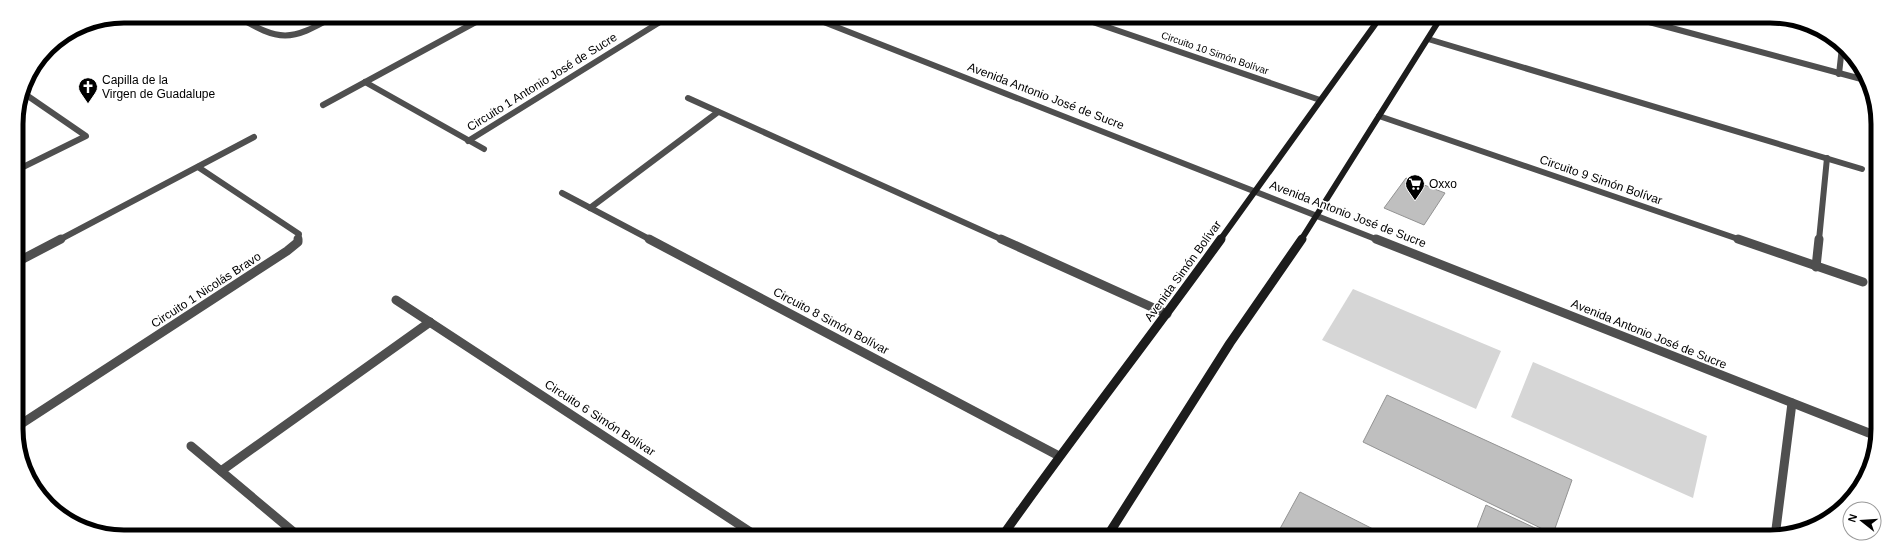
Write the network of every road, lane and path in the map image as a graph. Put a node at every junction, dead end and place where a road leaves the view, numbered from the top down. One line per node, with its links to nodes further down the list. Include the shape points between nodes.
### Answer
1 (249, 23): 2 (street, via 271,35 286,36 305,32)
2 (322, 23)
3 (474, 23): 14 (street)
4 (658, 23): 22 (street, Circuito 1 Antonio José de Sucre)
5 (825, 23): 28 (street, Avenida Antonio José de Sucre)
6 (1096, 23): 17 (street, Circuito 10 Simón Bolívar)
7 (1376, 23): 17 (main road, Avenida Simón Bolívar)
8 (1438, 23): 10 (main road)
9 (1653, 23): 12 (street)
10 (1428, 39): 20 (main road); 24 (street)
11 (1841, 53): 12 (street)
12 (1839, 74): 13 (street)
13 (1860, 79)
14 (365, 82): 18 (street); 22 (street, Circuito 1 Antonio José de Sucre)
15 (27, 95): 26 (street, via 86,136)
16 (688, 98): 19 (street)
17 (1320, 100): 28 (main road, Avenida Simón Bolívar)
18 (323, 105)
19 (718, 112): 30 (street); 36 (street)
20 (1379, 116): 31 (main road); 33 (street, Circuito 9 Simón Bolívar)
21 (254, 137): 25 (street)
22 (468, 141): 23 (street, Circuito 1 Antonio José de Sucre)
23 (484, 149)
24 (1827, 158): 27 (street); 33 (street)
25 (198, 166): 32 (street); 39 (street, Circuito 1 Nicolás Bravo, via 299,234 298,242 281,256)
26 (23, 167)
27 (1862, 169)
28 (1256, 191): 31 (street, Avenida Antonio José de Sucre); 36 (main road, Avenida Simón Bolívar)
29 (562, 193): 30 (street, Circuito 8 Simón Bolívar)
30 (590, 208): 42 (street, Circuito 8 Simón Bolívar)
31 (1318, 216): 38 (street, Avenida Antonio José de Sucre); 47 (main road, via 1230,344)
32 (23, 259)
33 (1816, 266): 34 (street, Circuito 9 Simón Bolívar)
34 (1863, 282)
35 (396, 300): 37 (street, Circuito 6 Simón Bolívar)
36 (1167, 314): 42 (main road, Avenida Simón Bolívar)
37 (430, 322): 43 (street); 45 (street, Circuito 6 Simón Bolívar)
38 (1792, 403): 40 (street, Avenida Antonio José de Sucre); 48 (street)
39 (23, 423)
40 (1871, 434)
41 (191, 446): 43 (street)
42 (1059, 456): 46 (main road, Avenida Simón Bolívar)
43 (221, 471): 44 (street)
44 (291, 530)
45 (747, 530)
46 (1007, 530)
47 (1111, 530)
48 (1776, 530)

